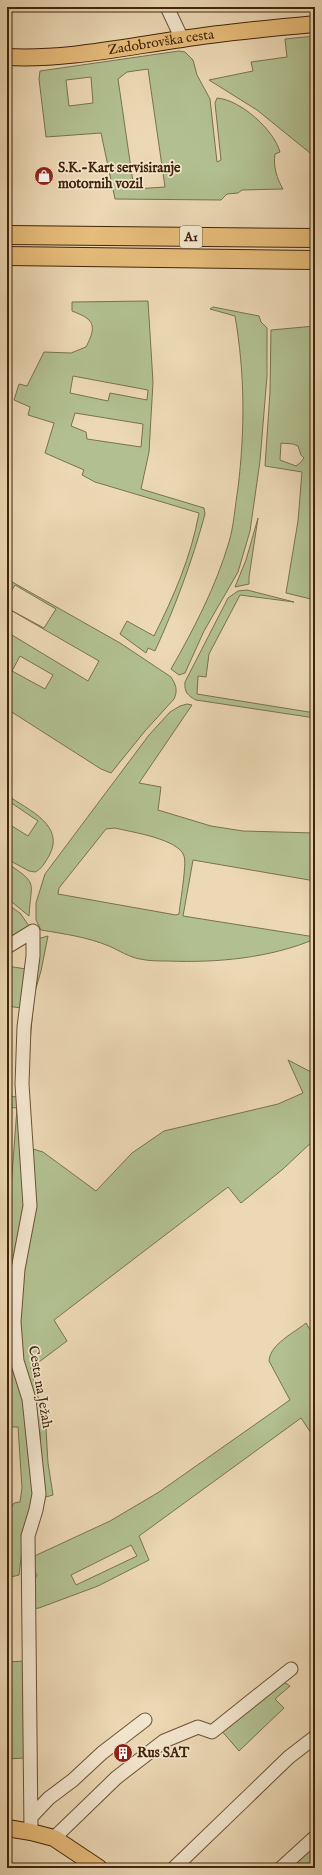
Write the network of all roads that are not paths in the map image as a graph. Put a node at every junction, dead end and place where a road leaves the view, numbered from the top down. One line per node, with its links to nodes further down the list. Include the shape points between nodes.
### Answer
1 (167, 7): 3 (street)
2 (315, 24): 3 (main road, Zadobrovška cesta)
3 (182, 39): 4 (main road, Zadobrovška cesta, via 66,56 34,59)
4 (7, 57)
5 (7, 235): 6 (highway, A1)
6 (315, 238)
7 (7, 256): 8 (highway, A1)
8 (315, 260)
9 (7, 947): 10 (street, Cesta na Ježah, via 33,931 33,956 24,1027 22,1084 30,1206 18,1269)
10 (12, 1360): 14 (street, Cesta na Ježah, via 29,1399 39,1494 28,1536)
11 (291, 1669): 17 (street, via 212,1732 198,1727 164,1741 116,1778)
12 (145, 1720): 14 (street, via 49,1798)
13 (315, 1737): 19 (street, via 289,1757)
14 (31, 1824): 15 (main road); 17 (main road)
15 (7, 1828)
16 (315, 1837): 20 (street)
17 (54, 1838): 18 (main road)
18 (99, 1868)
19 (174, 1868)
20 (280, 1868)

